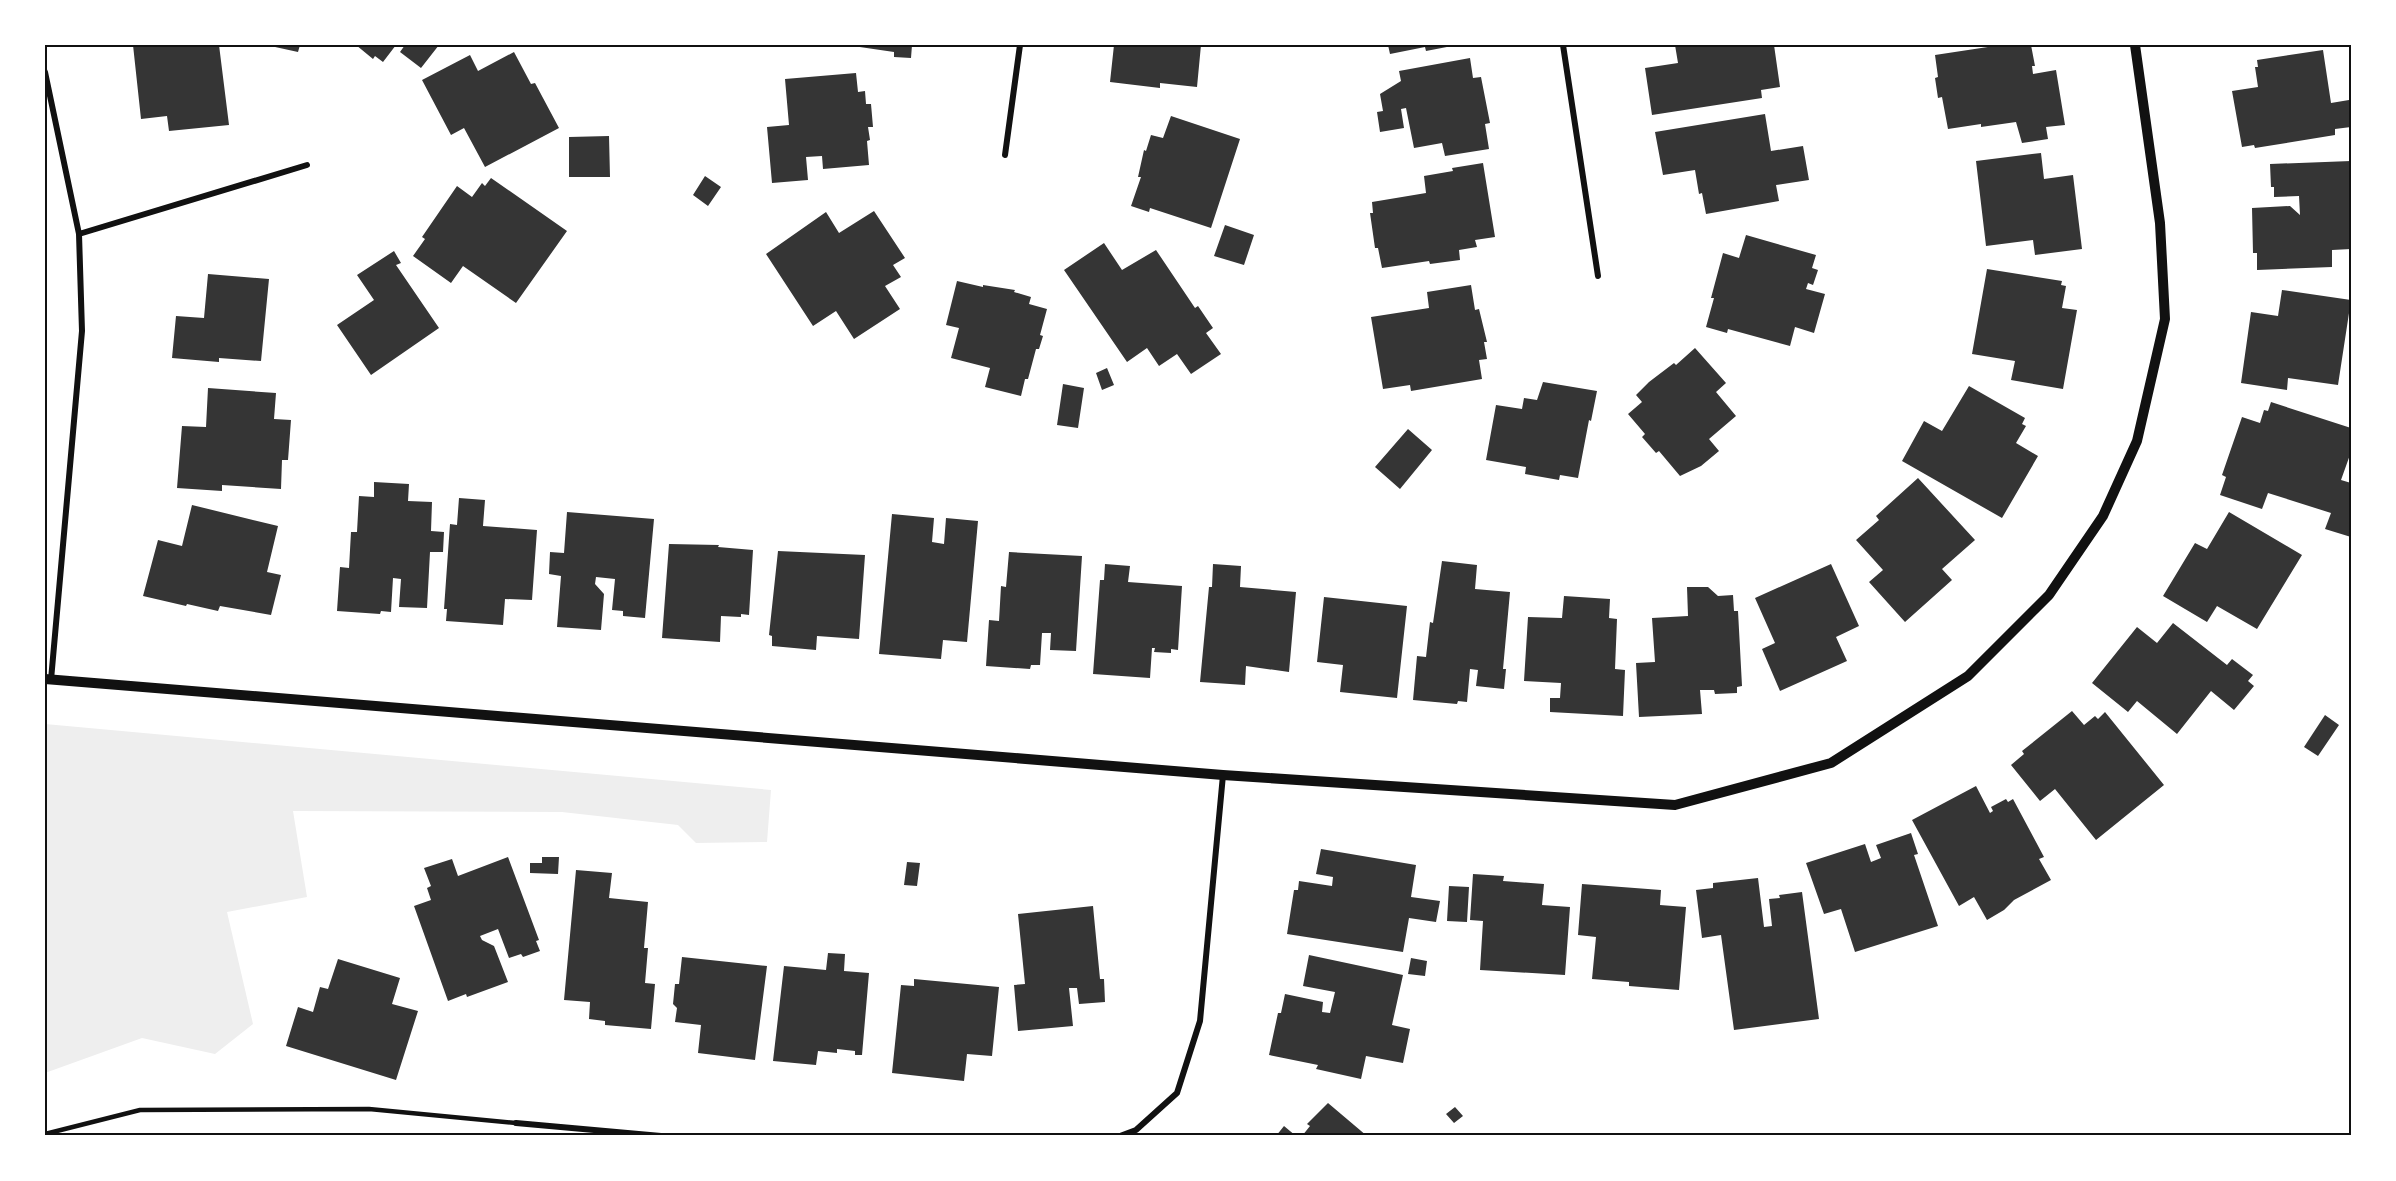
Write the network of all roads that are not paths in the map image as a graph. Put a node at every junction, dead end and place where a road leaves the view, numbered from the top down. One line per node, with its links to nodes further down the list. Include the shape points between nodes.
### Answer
1 (1020, 45): 5 (street)
2 (1563, 45): 8 (street)
3 (2135, 45): 10 (street, via 2160,223 2165,319 2137,441 2103,516 2049,595 1968,676 1831,763 1675,805)
4 (45, 72): 7 (street)
5 (1005, 155)
6 (307, 165): 7 (street)
7 (79, 234): 9 (street, via 82,332)
8 (1598, 276)
9 (48, 680): 10 (street)
10 (1223, 775): 14 (street, via 1200,1021 1177,1092 1137,1130)
11 (516, 1123): 12 (lane, via 369,1109 140,1110); 13 (street)
12 (45, 1134)
13 (661, 1136)
14 (1120, 1136)

